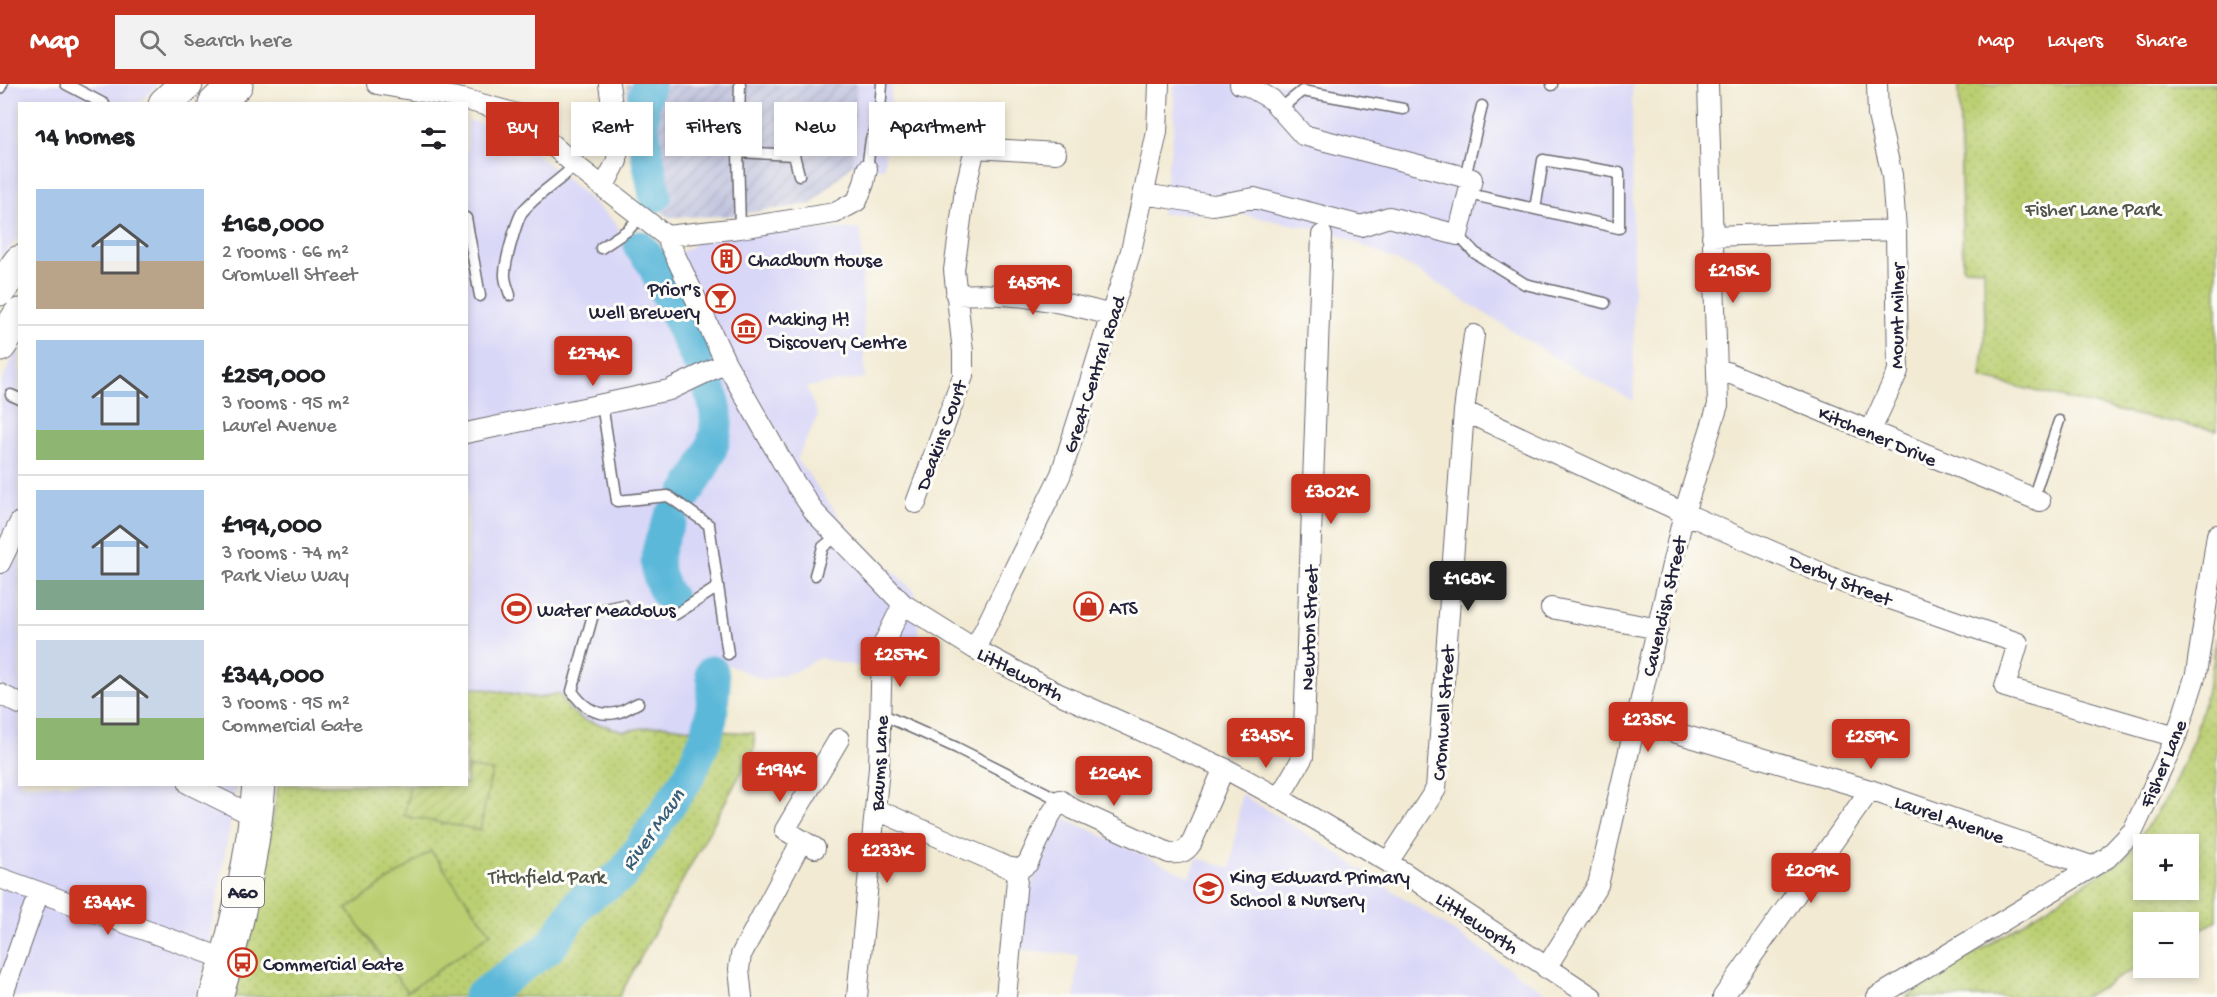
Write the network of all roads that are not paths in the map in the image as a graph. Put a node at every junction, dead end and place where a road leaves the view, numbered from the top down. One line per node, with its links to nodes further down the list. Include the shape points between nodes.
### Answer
1 (2, 84): 12 (lane)
2 (66, 84): 14 (lane)
3 (236, 84): 15 (highway)
4 (377, 84): 13 (street, Littleworth)
5 (609, 84): 27 (street, via 618,140 616,161)
6 (740, 84): 17 (lane)
7 (882, 84): 25 (lane, via 879,122 871,139)
8 (1159, 84): 29 (street, Great Central Road, via 1157,132)
9 (1240, 84): 19 (street, via 1262,93)
10 (1708, 84): 38 (street, Cavendish Street)
11 (1877, 84): 34 (street, Mount Milner, via 1878,116 1892,175)
12 (0, 88)
13 (462, 101)
14 (100, 102)
15 (217, 102)
16 (468, 102): 24 (street, Littleworth, via 517,114)
17 (739, 102)
18 (1482, 106): 28 (lane)
19 (1280, 109): 20 (lane, via 1302,91); 28 (street, via 1303,135)
20 (1403, 109)
21 (1056, 153): 44 (street, Deakins Court, via 975,148 959,228 954,270)
22 (762, 154): 26 (lane, via 794,155)
23 (738, 156): 32 (lane)
24 (575, 165): 27 (street, Littleworth); 42 (lane, via 521,214 504,274)
25 (867, 169): 32 (street, via 857,201 835,213)
26 (799, 175)
27 (604, 186): 31 (street, Littleworth)
28 (1467, 186): 30 (lane); 36 (street)
29 (1144, 194): 36 (street, via 1214,205 1254,198 1361,226 1389,217); 47 (street, Great Central Road)
30 (1535, 209): 30 (lane, via 1619,228 1619,173 1543,160)
31 (641, 216): 37 (street, Littleworth); 39 (lane)
32 (740, 228): 37 (street)
33 (468, 229): 43 (lane)
34 (1896, 230): 38 (street); 58 (street, Mount Milner, via 1898,371)
35 (1322, 235): 86 (street, Newton Street, via 1304,757)
36 (1458, 235): 45 (lane, via 1475,253 1526,284)
37 (666, 236): 52 (street, Littleworth)
38 (1712, 236): 53 (street, Cavendish Street)
39 (601, 248)
40 (18, 265): 41 (highway)
41 (0, 289)
42 (510, 295)
43 (480, 296)
44 (956, 296): 47 (street, via 1020,296); 60 (street, Deakins Court, via 963,376)
45 (1605, 303)
46 (18, 309): 49 (lane)
47 (1111, 315): 73 (street, Great Central Road, via 1061,474)
48 (18, 318): 51 (highway)
49 (0, 327)
50 (1474, 335): 55 (street, Cromwell Street)
51 (0, 345)
52 (726, 363): 54 (street, via 669,390); 64 (street, Littleworth, via 791,477 815,513)
53 (1717, 368): 58 (street, Kitchener Drive); 61 (street, Cavendish Street, via 1718,405)
54 (602, 404): 57 (street); 67 (lane, via 617,501 668,496 708,525)
55 (1464, 411): 61 (street, Derby Street); 90 (street, Cromwell Street, via 1436,789)
56 (2059, 421): 59 (lane)
57 (468, 432)
58 (1870, 432): 59 (street, Kitchener Drive)
59 (2037, 500)
60 (916, 503)
61 (1684, 513): 72 (street, Cavendish Street); 80 (street, Derby Street, via 1842,582 2018,643 2005,687)
62 (18, 528): 65 (street)
63 (2217, 535): 80 (street, Fisher Lane, via 2196,674)
64 (837, 536): 66 (lane, via 823,547); 68 (street, Littleworth)
65 (8, 561)
66 (815, 575)
67 (718, 587): 71 (lane); 74 (lane)
68 (903, 604): 73 (street, Littleworth); 78 (street, Baums Lane, via 882,647)
69 (623, 605): 77 (lane, via 594,610 572,691 581,705 599,713 616,713)
70 (1551, 608): 72 (street)
71 (676, 615)
72 (1658, 629): 79 (street, Cavendish Street)
73 (975, 648): 82 (street, Littleworth, via 1057,693)
74 (728, 654)
75 (0, 694): 76 (street)
76 (18, 703)
77 (638, 703)
78 (881, 714): 87 (lane); 88 (street, Baums Lane)
79 (1636, 721): 85 (street, Laurel Avenue); 96 (street, Cavendish Street, via 1598,885)
80 (2176, 737): 91 (street, Fisher Lane, via 2133,831 2107,858)
81 (839, 739): 99 (street, via 785,830 808,844 741,955)
82 (1224, 768): 86 (street, Littleworth); 87 (street, via 1191,844 1177,854)
83 (193, 786): 89 (street)
84 (259, 786): 89 (highway, A60)
85 (1870, 790): 91 (street, Laurel Avenue); 103 (street)
86 (1279, 798): 90 (street, Littleworth)
87 (1060, 801): 92 (street, via 1028,863)
88 (875, 809): 92 (street); 100 (street, Baums Lane)
89 (256, 817): 95 (highway, A60)
90 (1388, 862): 96 (street, Littleworth)
91 (2091, 866): 104 (street, Fisher Lane)
92 (1018, 869): 101 (street)
93 (0, 878): 94 (street)
94 (39, 891): 95 (street); 97 (street)
95 (228, 960): 98 (highway, A60)
96 (1546, 968): 102 (street, Littleworth)
97 (2, 997)
98 (216, 997)
99 (742, 997)
100 (857, 997)
101 (1006, 997)
102 (1592, 997)
103 (1723, 997)
104 (1877, 997)

